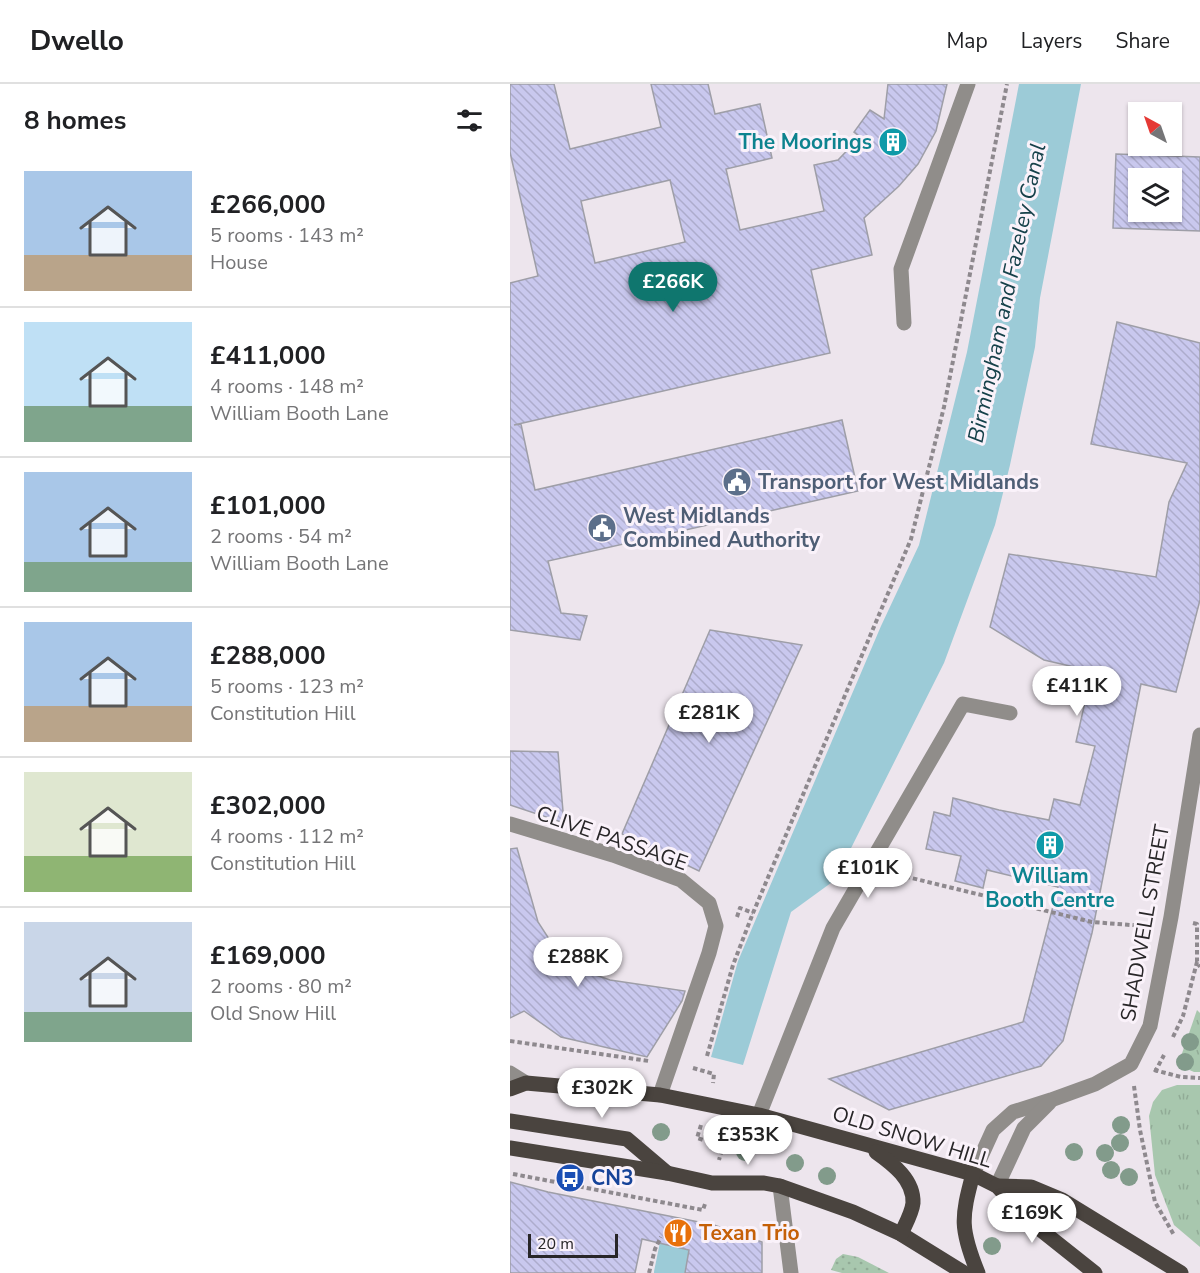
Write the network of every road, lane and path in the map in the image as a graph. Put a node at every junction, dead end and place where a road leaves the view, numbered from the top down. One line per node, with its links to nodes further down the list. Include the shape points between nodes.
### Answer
1 (968, 84): 3 (street, via 901,268)
2 (1007, 84): 10 (path, via 944,407 911,539 753,913 733,964)
3 (904, 323)
4 (1010, 713): 7 (street, via 963,704)
5 (1200, 735): 8 (street, SHADWELL STREET)
6 (510, 824): 11 (street, CLIVE PASSAGE, via 681,880 709,903 716,926)
7 (868, 867): 8 (path, via 1092,922 1144,926 1148,911); 19 (street, via 833,928)
8 (1171, 917): 12 (street, SHADWELL STREET, via 1150,1026)
9 (510, 1041): 11 (path)
10 (707, 1056)
11 (670, 1064): 17 (street, CLIVE PASSAGE)
12 (1131, 1064): 14 (path); 18 (street, via 1095,1084); 30 (path, via 1155,1202)
13 (510, 1073): 15 (street)
14 (1200, 1078)
15 (526, 1083): 16 (main road); 17 (main road, OLD SNOW HILL)
16 (510, 1089)
17 (660, 1095): 19 (main road, OLD SNOW HILL)
18 (1051, 1100): 25 (street, via 1013,1112 996,1127); 28 (street, via 1024,1128)
19 (759, 1114): 21 (main road, OLD SNOW HILL)
20 (510, 1121): 23 (main road, via 627,1139)
21 (866, 1145): 25 (main road, OLD SNOW HILL); 29 (main road, via 894,1164 908,1182 913,1204)
22 (510, 1148): 23 (main road)
23 (667, 1173): 26 (main road)
24 (510, 1174): 26 (path, via 703,1210)
25 (974, 1174): 28 (main road, OLD SNOW HILL); 35 (main road, via 964,1207 963,1233)
26 (712, 1183): 27 (main road)
27 (780, 1186): 29 (main road); 33 (street)
28 (997, 1186): 36 (main road, OLD SNOW HILL, via 1027,1219); 37 (main road, OLD SNOW HILL, via 1031,1187 1062,1200)
29 (901, 1234): 34 (main road)
30 (1174, 1235)
31 (661, 1237): 32 (path)
32 (649, 1273)
33 (791, 1273)
34 (964, 1273)
35 (978, 1273)
36 (1095, 1273)
37 (1181, 1273)

